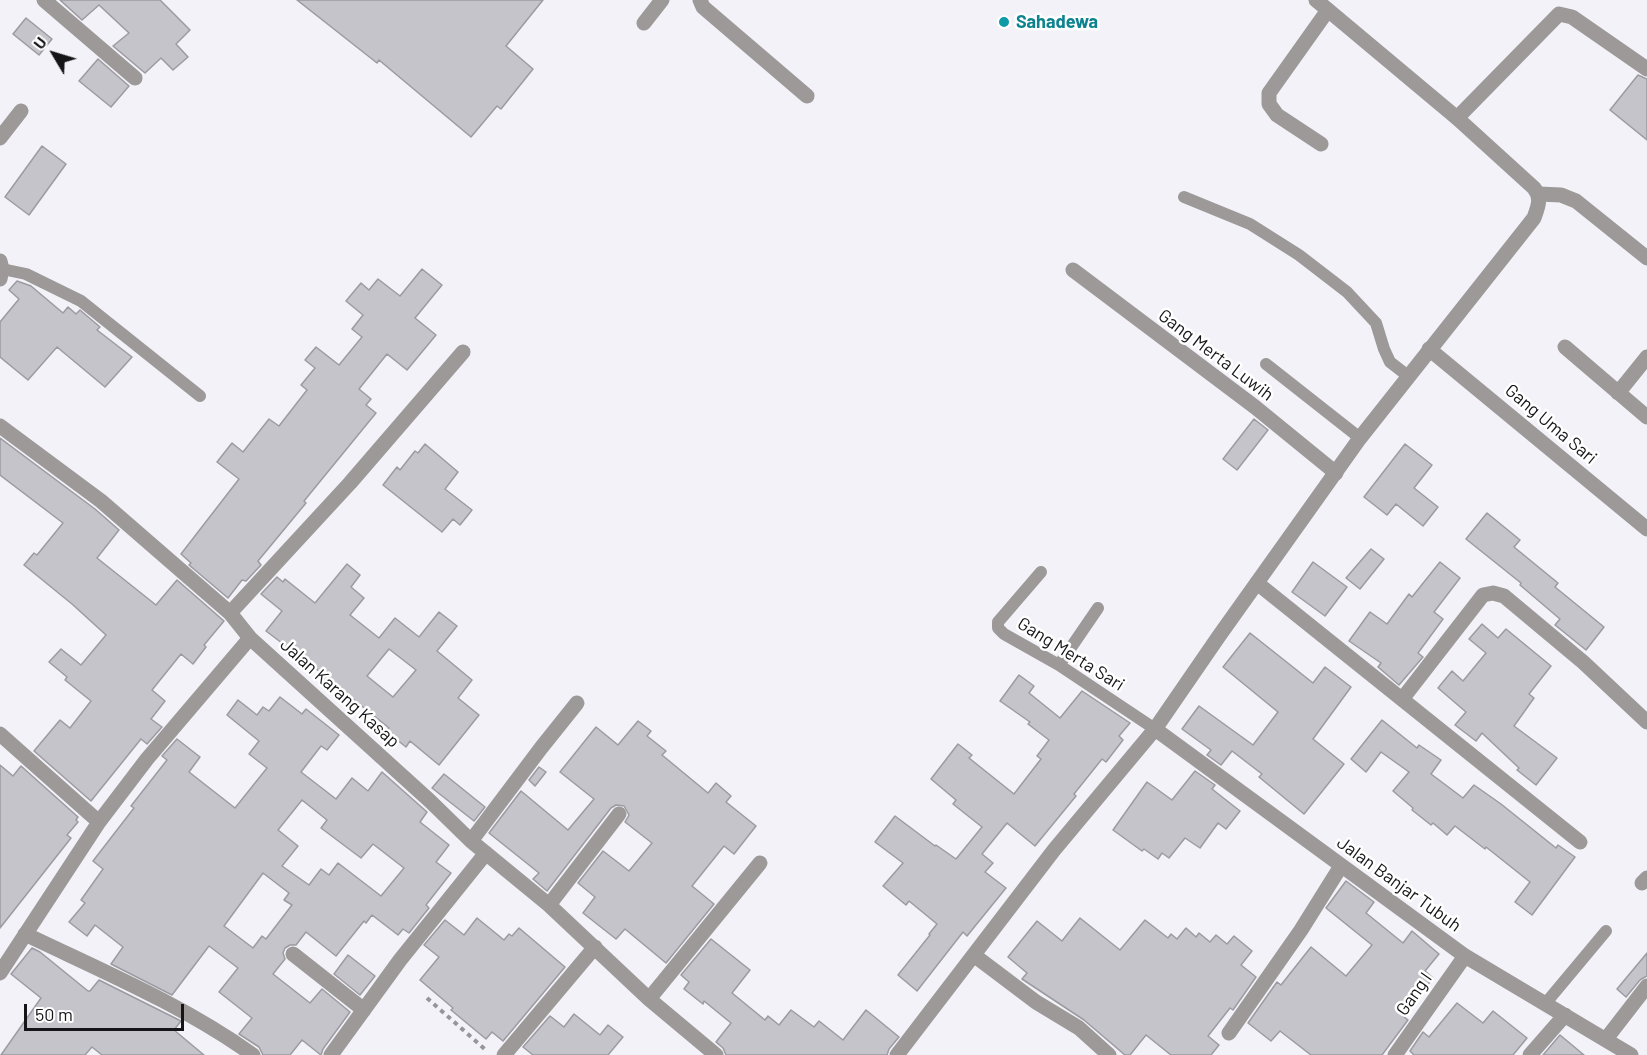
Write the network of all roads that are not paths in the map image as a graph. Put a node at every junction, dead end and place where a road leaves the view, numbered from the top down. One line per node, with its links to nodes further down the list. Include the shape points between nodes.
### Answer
1 (44, 0): 7 (street)
2 (662, 0): 5 (street)
3 (700, 0): 8 (street, via 703,7)
4 (1322, 5): 10 (street); 12 (street, via 1269,93 1269,104 1277,115)
5 (644, 23)
6 (1647, 69): 10 (street, via 1572,17 1559,14)
7 (135, 78)
8 (807, 96)
9 (21, 111): 11 (street)
10 (1457, 118): 13 (street)
11 (0, 138)
12 (1321, 144)
13 (1539, 194): 15 (street, via 1561,195 1576,201); 19 (street, via 1534,218)
14 (1184, 196): 23 (lane, via 1250,224 1347,292 1376,323 1390,362)
15 (1647, 258)
16 (1, 270): 25 (lane, via 26,274 81,301)
17 (1073, 270): 29 (street, Gang Merta Luwih)
18 (1564, 347): 24 (street)
19 (1429, 349): 23 (street); 30 (street, Gang Uma Sari)
20 (463, 352): 34 (street)
21 (1647, 357): 24 (street)
22 (1266, 364): 28 (lane)
23 (1408, 376): 28 (street)
24 (1618, 393): 26 (street)
25 (200, 396)
26 (1647, 417)
27 (0, 426): 34 (street, Jalan Karang Kasap, via 100,501)
28 (1360, 438): 29 (street)
29 (1336, 473): 32 (street)
30 (1647, 529)
31 (1041, 572): 36 (lane, Gang Merta Sari, via 998,622 998,628)
32 (1257, 582): 37 (street); 40 (street)
33 (1098, 608): 36 (lane)
34 (230, 613): 35 (street, Jalan Karang Kasap)
35 (250, 638): 43 (street); 44 (street, Jalan Karang Kasap)
36 (1059, 665): 40 (lane, Gang Merta Sari)
37 (1403, 698): 39 (street, via 1484,595 1493,593 1504,596); 45 (street)
38 (577, 703): 44 (street)
39 (1647, 722)
40 (1155, 729): 48 (street, Jalan Banjar Tubuh); 54 (street, via 1047,859)
41 (0, 734): 43 (street)
42 (619, 814): 49 (street)
43 (99, 822): 51 (street)
44 (471, 841): 46 (street, Jalan Karang Kasap)
45 (1580, 842)
46 (486, 853): 49 (street, Jalan Karang Kasap); 60 (street)
47 (760, 863): 58 (street)
48 (1341, 866): 55 (street, Jalan Banjar Tubuh); 62 (street)
49 (549, 905): 52 (street, Jalan Karang Kasap)
50 (1606, 931): 59 (lane)
51 (25, 934): 56 (street); 64 (street, via 173,1005)
52 (595, 947): 58 (street, Jalan Karang Kasap); 66 (street)
53 (293, 954): 60 (street)
54 (975, 956): 68 (street); 69 (street, via 1078,1028)
55 (1465, 956): 59 (street, Jalan Banjar Tubuh); 70 (street, Gang I)
56 (0, 973)
57 (1647, 986): 63 (street)
58 (649, 999): 67 (street, Jalan Karang Kasap)
59 (1545, 1004): 61 (street, Jalan Banjar Tubuh)
60 (364, 1010): 65 (street)
61 (1565, 1015): 63 (street, Jalan Banjar Tubuh); 71 (street)
62 (1229, 1033)
63 (1606, 1039): 72 (street, Jalan Banjar Tubuh)
64 (253, 1055)
65 (331, 1055)
66 (504, 1055)
67 (716, 1055)
68 (897, 1055)
69 (1109, 1055)
70 (1395, 1055)
71 (1530, 1055)
72 (1631, 1055)

